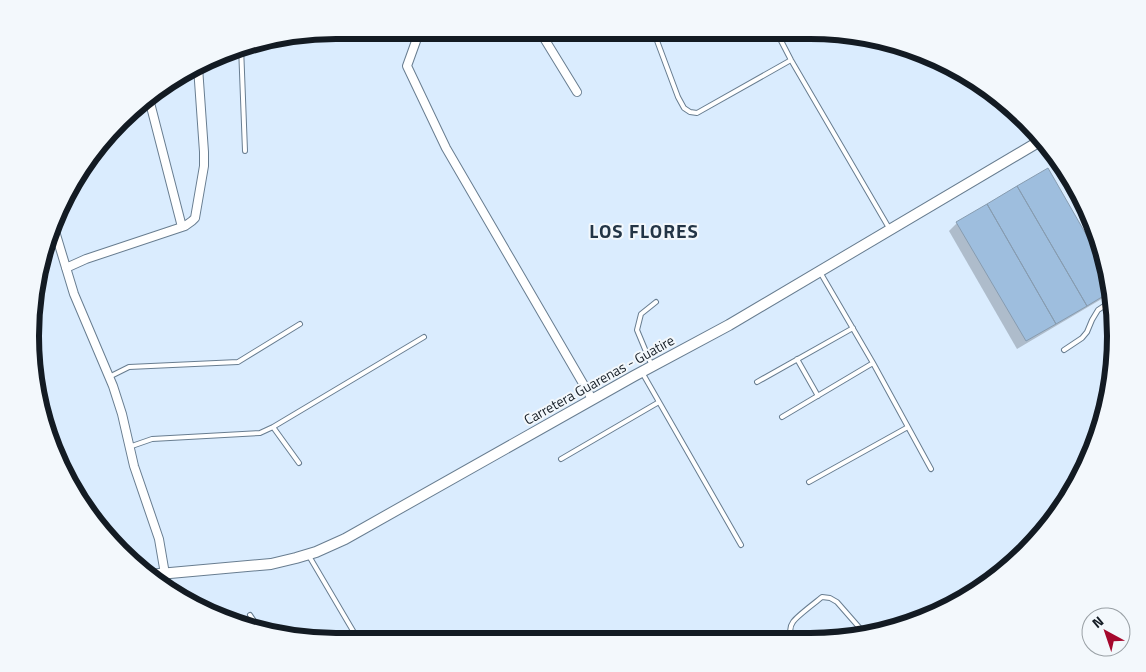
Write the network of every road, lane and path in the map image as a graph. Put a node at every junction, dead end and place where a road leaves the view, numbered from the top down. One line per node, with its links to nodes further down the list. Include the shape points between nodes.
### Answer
1 (417, 39): 30 (street, via 407,66 446,148)
2 (545, 39): 8 (street)
3 (655, 39): 6 (lane, via 678,97 690,112 697,113)
4 (780, 39): 6 (lane)
5 (241, 55): 11 (lane)
6 (791, 60): 13 (lane)
7 (198, 73): 12 (street, via 204,166 195,218)
8 (577, 92)
9 (150, 104): 12 (street)
10 (1036, 143): 13 (main road, Carretera Guarenas - Guatire)
11 (245, 151)
12 (182, 227): 15 (street)
13 (890, 230): 16 (main road, Carretera Guarenas - Guatire)
14 (56, 236): 15 (street)
15 (66, 268): 27 (street)
16 (820, 272): 20 (lane); 25 (main road, Carretera Guarenas - Guatire)
17 (656, 302): 25 (lane, via 641,314 637,330)
18 (1106, 305): 22 (lane, via 1098,310 1082,338)
19 (300, 324): 27 (lane, via 238,362 130,367)
20 (853, 328): 23 (lane); 24 (lane)
21 (424, 336): 33 (lane)
22 (1064, 350)
23 (797, 359): 28 (lane); 29 (lane)
24 (873, 363): 29 (lane); 34 (lane)
25 (652, 366): 26 (main road, Carretera Guarenas - Guatire)
26 (642, 372): 30 (main road, Carretera Guarenas - Guatire); 31 (lane)
27 (109, 377): 35 (street)
28 (757, 382)
29 (818, 396): 32 (lane)
30 (592, 400): 41 (main road, Carretera Guarenas - Guatire, via 345,539)
31 (659, 402): 36 (lane); 40 (lane)
32 (782, 417)
33 (273, 427): 35 (lane, via 260,433 152,439); 37 (lane)
34 (908, 427): 38 (lane); 39 (lane)
35 (129, 447): 42 (street, via 155,526)
36 (561, 459)
37 (300, 463)
38 (931, 469)
39 (809, 482)
40 (741, 545)
41 (307, 554): 42 (main road, Carretera Guarenas - Guatire, via 271,564); 47 (lane)
42 (165, 574): 43 (main road, Carretera Guarenas - Guatire)
43 (159, 575)
44 (250, 615): 45 (lane)
45 (254, 622)
46 (861, 629): 48 (lane, via 837,602 822,597 793,622)
47 (354, 633)
48 (791, 633)

